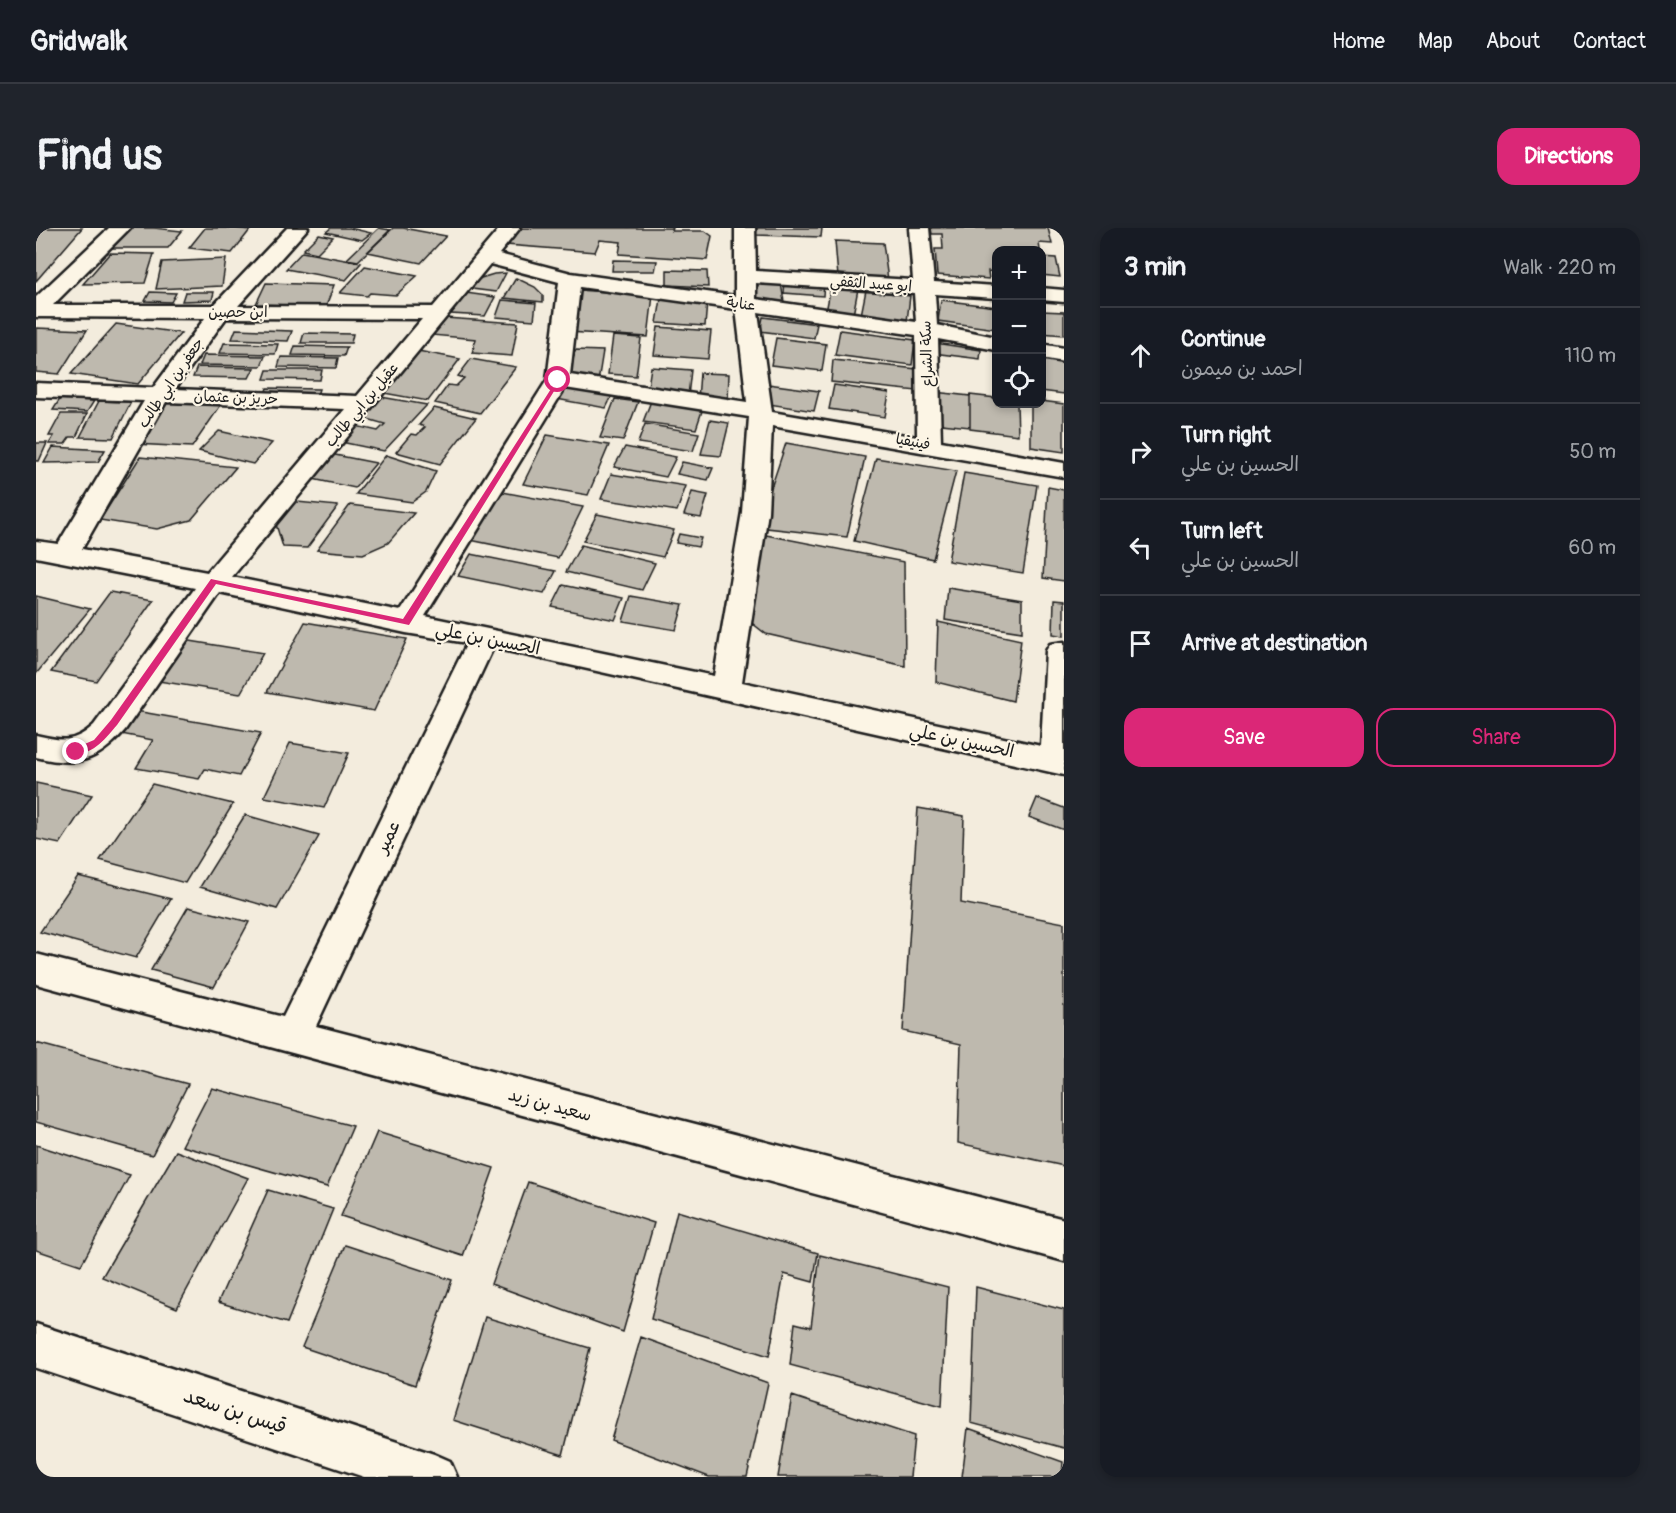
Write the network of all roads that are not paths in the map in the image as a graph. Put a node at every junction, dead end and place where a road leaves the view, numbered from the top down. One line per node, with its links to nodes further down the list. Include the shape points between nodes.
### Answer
1 (120, 228): 14 (street)
2 (298, 228): 15 (street, جعفر بن ابي طالب)
3 (510, 228): 6 (street, عقيل بن ابي طالب)
4 (745, 228): 7 (street)
5 (919, 228): 9 (street, سكة الشراع)
6 (486, 257): 8 (street, عنابة); 16 (street, عقيل بن ابي طالب)
7 (745, 276): 9 (street, ابو عبيد الثقفي); 13 (street)
8 (570, 279): 13 (street, عنابة); 21 (street)
9 (924, 287): 10 (street, ابو عبيد الثقفي); 17 (street, سكة الشراع)
10 (992, 292)
11 (1046, 294): 12 (street)
12 (1064, 296)
13 (746, 304): 17 (street, عنابة); 25 (street)
14 (36, 310): 15 (street, ابن حصين)
15 (221, 311): 16 (street, ابن حصين); 23 (street, جعفر بن ابي طالب)
16 (440, 313): 24 (street, عقيل بن ابي طالب)
17 (927, 330): 18 (street, عنابة); 26 (street, سكة الشراع)
18 (992, 342)
19 (1046, 352): 20 (street)
20 (1064, 354)
21 (558, 380): 25 (street, فينيقيا); 31 (street)
22 (36, 390): 23 (street, حريز بن عثمان)
23 (159, 395): 24 (street, حريز بن عثمان); 29 (street, جعفر بن ابي طالب)
24 (365, 402): 30 (street, عقيل بن ابي طالب)
25 (761, 414): 26 (street, فينيقيا); 34 (street, via 755,512)
26 (929, 445): 27 (street, فينيقيا)
27 (1064, 470)
28 (36, 549): 29 (street, الحسين بن علي)
29 (66, 554): 30 (street, الحسين بن علي)
30 (214, 581): 31 (street, الحسين بن علي); 35 (street, via 97,742 76,752)
31 (406, 623): 32 (street, الحسين بن علي)
32 (484, 636): 34 (street, الحسين بن علي); 38 (street, عمير)
33 (1060, 651): 36 (street, الحسين بن علي)
34 (726, 689): 36 (street, الحسين بن علي)
35 (36, 746)
36 (1060, 762)
37 (36, 969): 38 (street, سعيد بن زيد)
38 (292, 1037): 39 (street, سعيد بن زيد)
39 (1064, 1240)
40 (36, 1346): 41 (street, قيس بن سعد)
41 (421, 1475)

